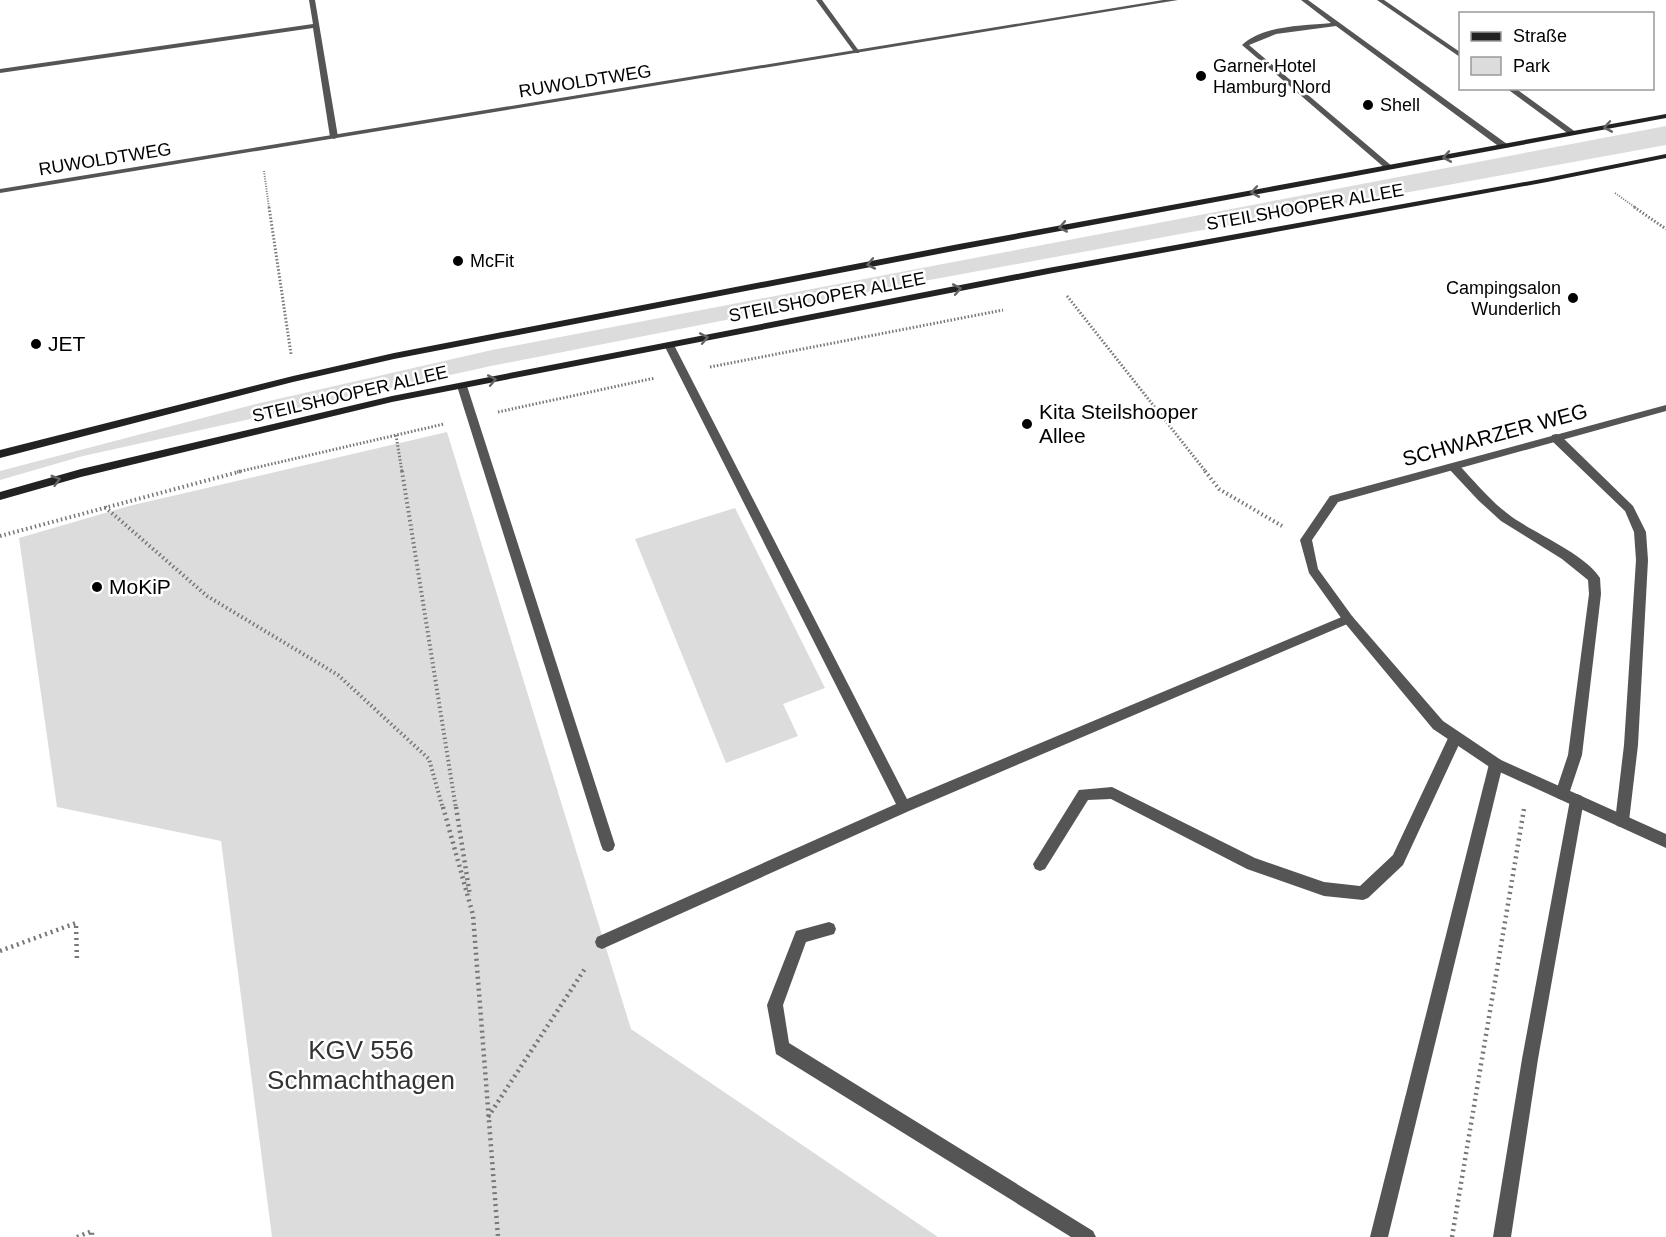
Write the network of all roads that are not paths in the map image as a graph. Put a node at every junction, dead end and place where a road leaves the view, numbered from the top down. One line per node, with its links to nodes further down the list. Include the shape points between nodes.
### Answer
1 (312, 0): 7 (street)
2 (819, 0): 8 (street)
3 (1174, 0): 8 (street, RUWOLDTWEG)
4 (1304, 0): 6 (street)
5 (1380, 0): 9 (street)
6 (1336, 24): 15 (street); 17 (street, via 1269,34 1245,45)
7 (316, 26): 10 (street); 14 (street)
8 (857, 52): 14 (street, RUWOLDTWEG)
9 (1459, 54)
10 (0, 71)
11 (1512, 90): 13 (street)
12 (1666, 116): 13 (main road, STEILSHOOPER ALLEE, one-way to 13)
13 (1573, 133): 15 (main road, STEILSHOOPER ALLEE)
14 (334, 137): 18 (street, RUWOLDTWEG)
15 (1504, 146): 17 (main road, STEILSHOOPER ALLEE, one-way to 17)
16 (1666, 156): 19 (main road, STEILSHOOPER ALLEE, one-way to 16)
17 (1389, 167): 23 (main road, STEILSHOOPER ALLEE, one-way to 23, via 640,308 293,379)
18 (0, 191)
19 (669, 345): 20 (main road, STEILSHOOPER ALLEE, one-way to 19); 30 (street)
20 (462, 386): 25 (main road, STEILSHOOPER ALLEE, one-way to 20, via 127,462); 33 (street)
21 (1666, 408): 22 (street, SCHWARZER WEG)
22 (1556, 438): 24 (street, SCHWARZER WEG); 31 (street, via 1629,509 1640,532 1642,560 1631,745)
23 (0, 454)
24 (1454, 467): 26 (street, SCHWARZER WEG, via 1334,500 1306,540 1313,570); 29 (street, via 1495,511 1580,563 1594,578)
25 (0, 496)
26 (1348, 619): 27 (street, via 1438,725); 30 (street)
27 (1455, 738): 28 (street); 34 (street, via 1398,860 1363,893 1324,889 1252,864 1112,793 1084,794)
28 (1496, 764): 29 (street); 38 (street)
29 (1570, 797): 31 (street); 39 (street)
30 (904, 807): 36 (street)
31 (1622, 821): 32 (street)
32 (1666, 841)
33 (608, 845)
34 (1040, 864)
35 (829, 928): 37 (street, via 801,936 776,1005 782,1048)
36 (602, 942)
37 (1087, 1237)
38 (1379, 1237)
39 (1502, 1237)

